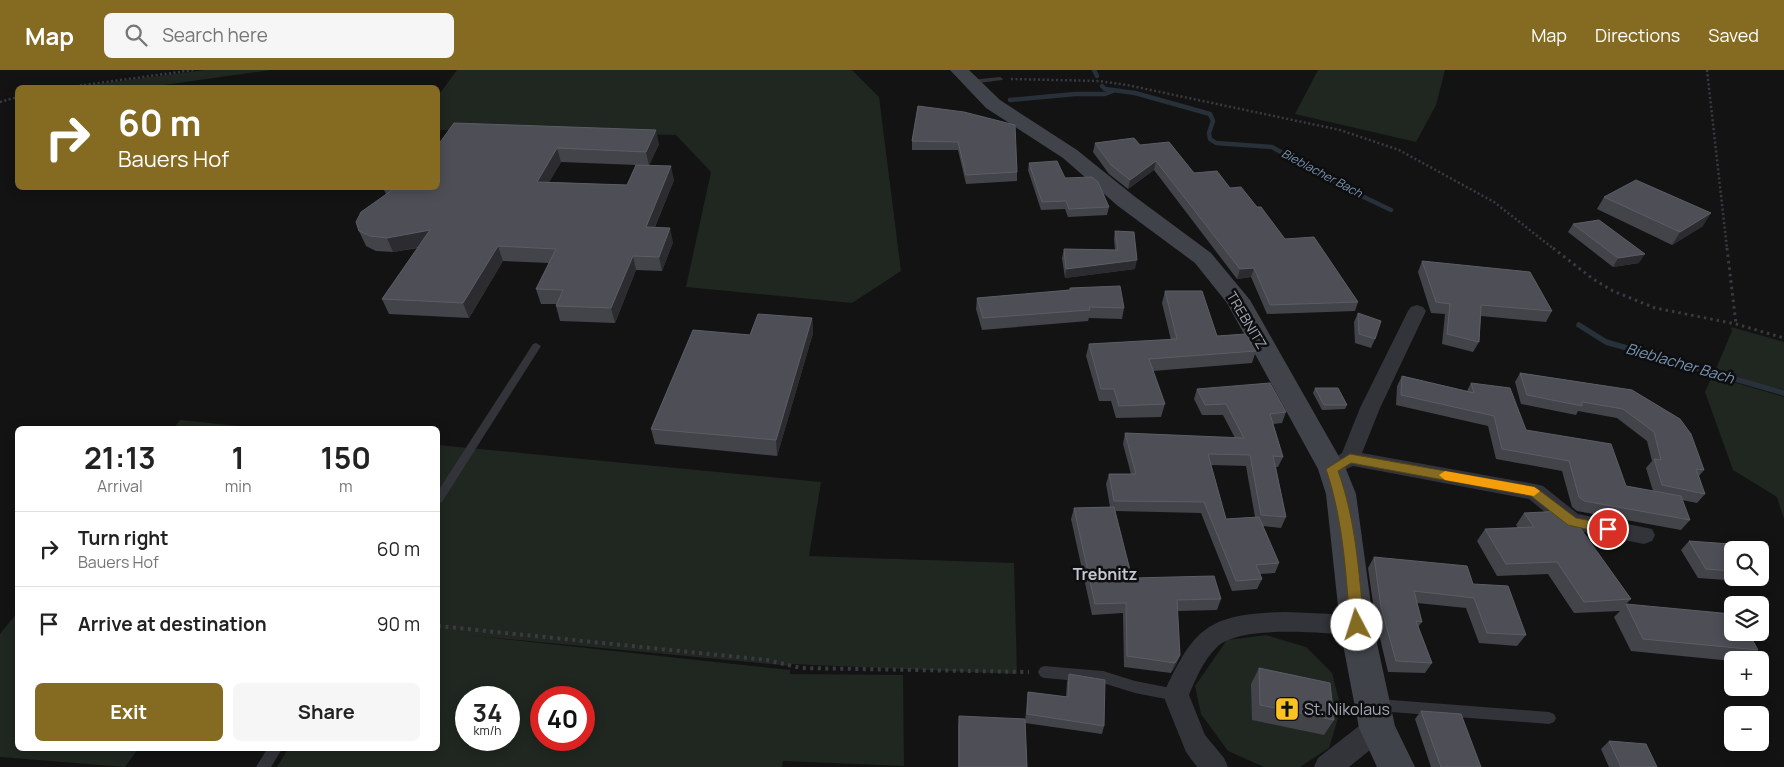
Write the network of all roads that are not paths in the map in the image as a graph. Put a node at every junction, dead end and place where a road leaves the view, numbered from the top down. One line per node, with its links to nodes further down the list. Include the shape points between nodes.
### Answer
1 (965, 76): 2 (lane); 5 (street, TREBNITZ, via 993,104 1070,154 1126,201 1203,258 1238,300)
2 (1000, 79)
3 (1417, 311): 5 (street)
4 (536, 346): 6 (lane)
5 (1341, 464): 7 (street, via 1535,492 1572,522); 8 (street, TREBNITZ, via 1341,494)
6 (440, 496)
7 (1644, 535)
8 (1357, 625): 10 (street, via 1252,622 1215,634 1192,660); 11 (street, TREBNITZ)
9 (1044, 672): 10 (lane, via 1102,677)
10 (1176, 695): 15 (street, via 1195,742)
11 (1374, 716): 12 (lane); 16 (street); 17 (street)
12 (1549, 718)
13 (274, 751): 14 (lane)
14 (263, 767)
15 (1214, 767)
16 (1328, 767)
17 (1396, 767)

